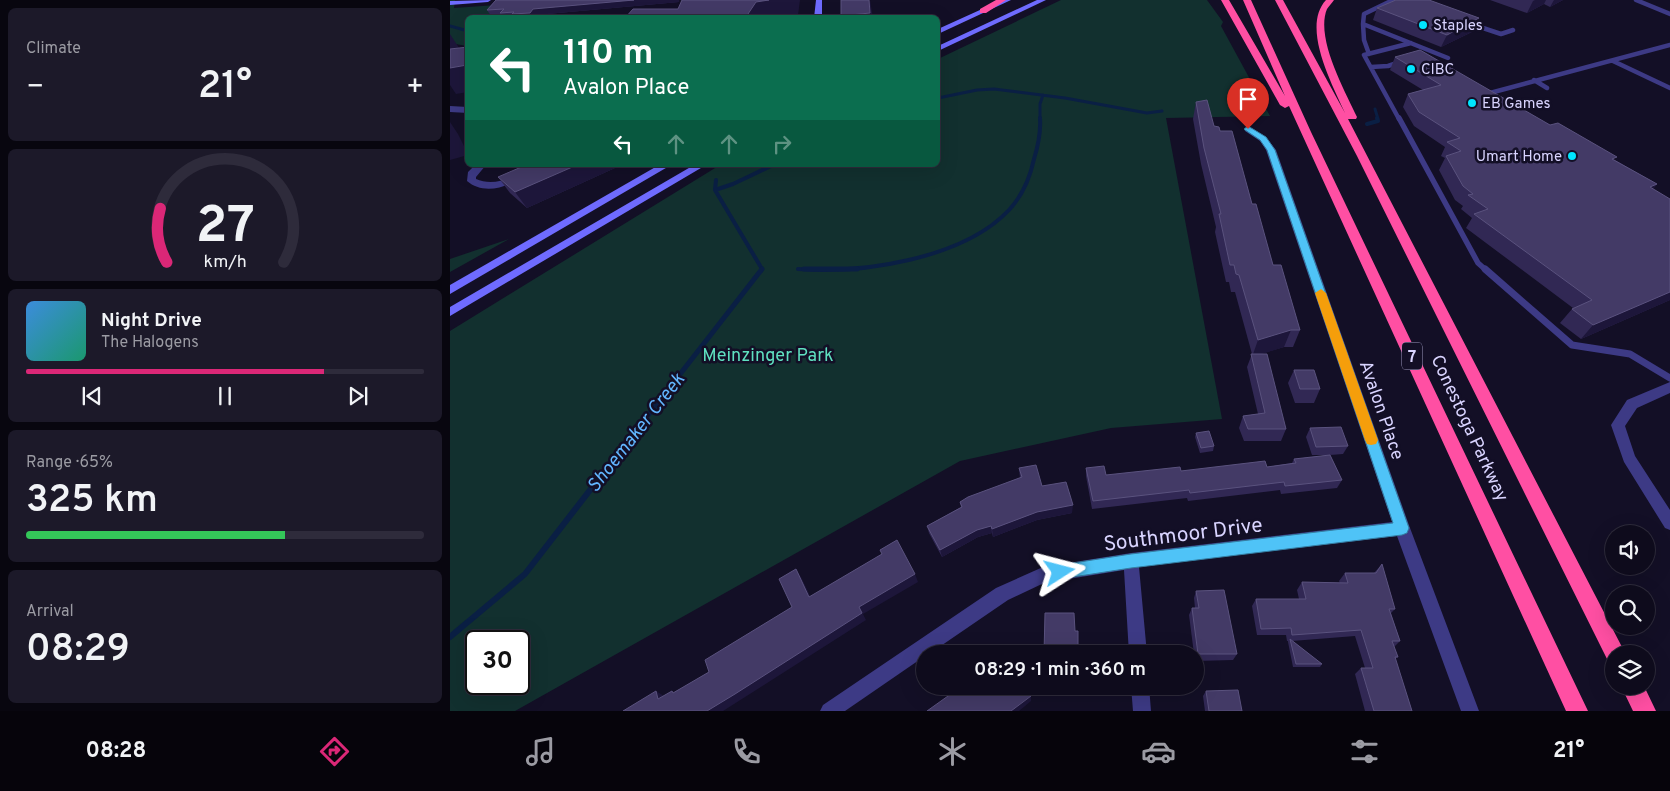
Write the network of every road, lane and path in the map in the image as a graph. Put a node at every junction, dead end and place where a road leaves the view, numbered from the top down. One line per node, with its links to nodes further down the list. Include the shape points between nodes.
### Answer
1 (488, 0): 12 (main road)
2 (819, 0): 15 (main road)
3 (1002, 0): 13 (highway)
4 (1008, 0): 13 (main road)
5 (1043, 0): 22 (main road)
6 (1226, 0): 37 (highway, via 1289,114)
7 (1247, 0): 37 (highway, Conestoga Parkway / 7)
8 (1279, 0): 38 (highway, Conestoga Parkway)
9 (1330, 0): 38 (highway, via 1323,9 1320,22 1326,57 1358,132)
10 (1393, 0): 17 (lane, via 1364,14)
11 (1636, 0): 14 (lane)
12 (450, 3)
13 (983, 11): 19 (main road)
14 (1670, 14)
15 (818, 15)
16 (1466, 22): 18 (lane, via 1501,34)
17 (1364, 24): 20 (lane); 24 (lane, via 1364,40)
18 (1513, 30)
19 (940, 31)
20 (1410, 43): 23 (lane); 24 (lane)
21 (1670, 45): 28 (lane)
22 (940, 48)
23 (1431, 52): 25 (lane); 26 (lane)
24 (1369, 54): 29 (lane, via 1364,55)
25 (1422, 54)
26 (1448, 58)
27 (1405, 60): 29 (lane)
28 (1613, 61): 30 (lane); 32 (lane)
29 (1371, 67): 45 (lane, via 1478,263 1572,345 1630,354)
30 (1534, 80): 31 (lane); 33 (lane)
31 (1547, 88)
32 (1670, 88)
33 (1490, 93)
34 (465, 108): 35 (street)
35 (450, 109)
36 (1248, 129): 48 (street, Avalon Place, via 1263,139 1271,150)
37 (1306, 132): 57 (highway, Conestoga Parkway / 7)
38 (1363, 156): 51 (highway, Conestoga Parkway)
39 (479, 167): 40 (street, via 471,177 472,181 483,185 505,182 522,173)
40 (526, 167)
41 (663, 167): 43 (main road)
42 (699, 167): 44 (main road)
43 (450, 290)
44 (450, 312)
45 (1670, 378)
46 (1670, 387): 47 (street, via 1632,404 1618,425 1630,458)
47 (1670, 523)
48 (1402, 528): 49 (street, Southmoor Drive); 56 (street, Avalon Place)
49 (1131, 561): 50 (street); 54 (street, Southmoor Drive, via 1043,574 1002,594)
50 (1137, 645)
51 (1610, 645)
52 (1141, 695): 55 (street)
53 (1637, 695): 58 (highway)
54 (829, 711)
55 (1142, 711)
56 (1470, 711)
57 (1577, 711)
58 (1645, 711)

